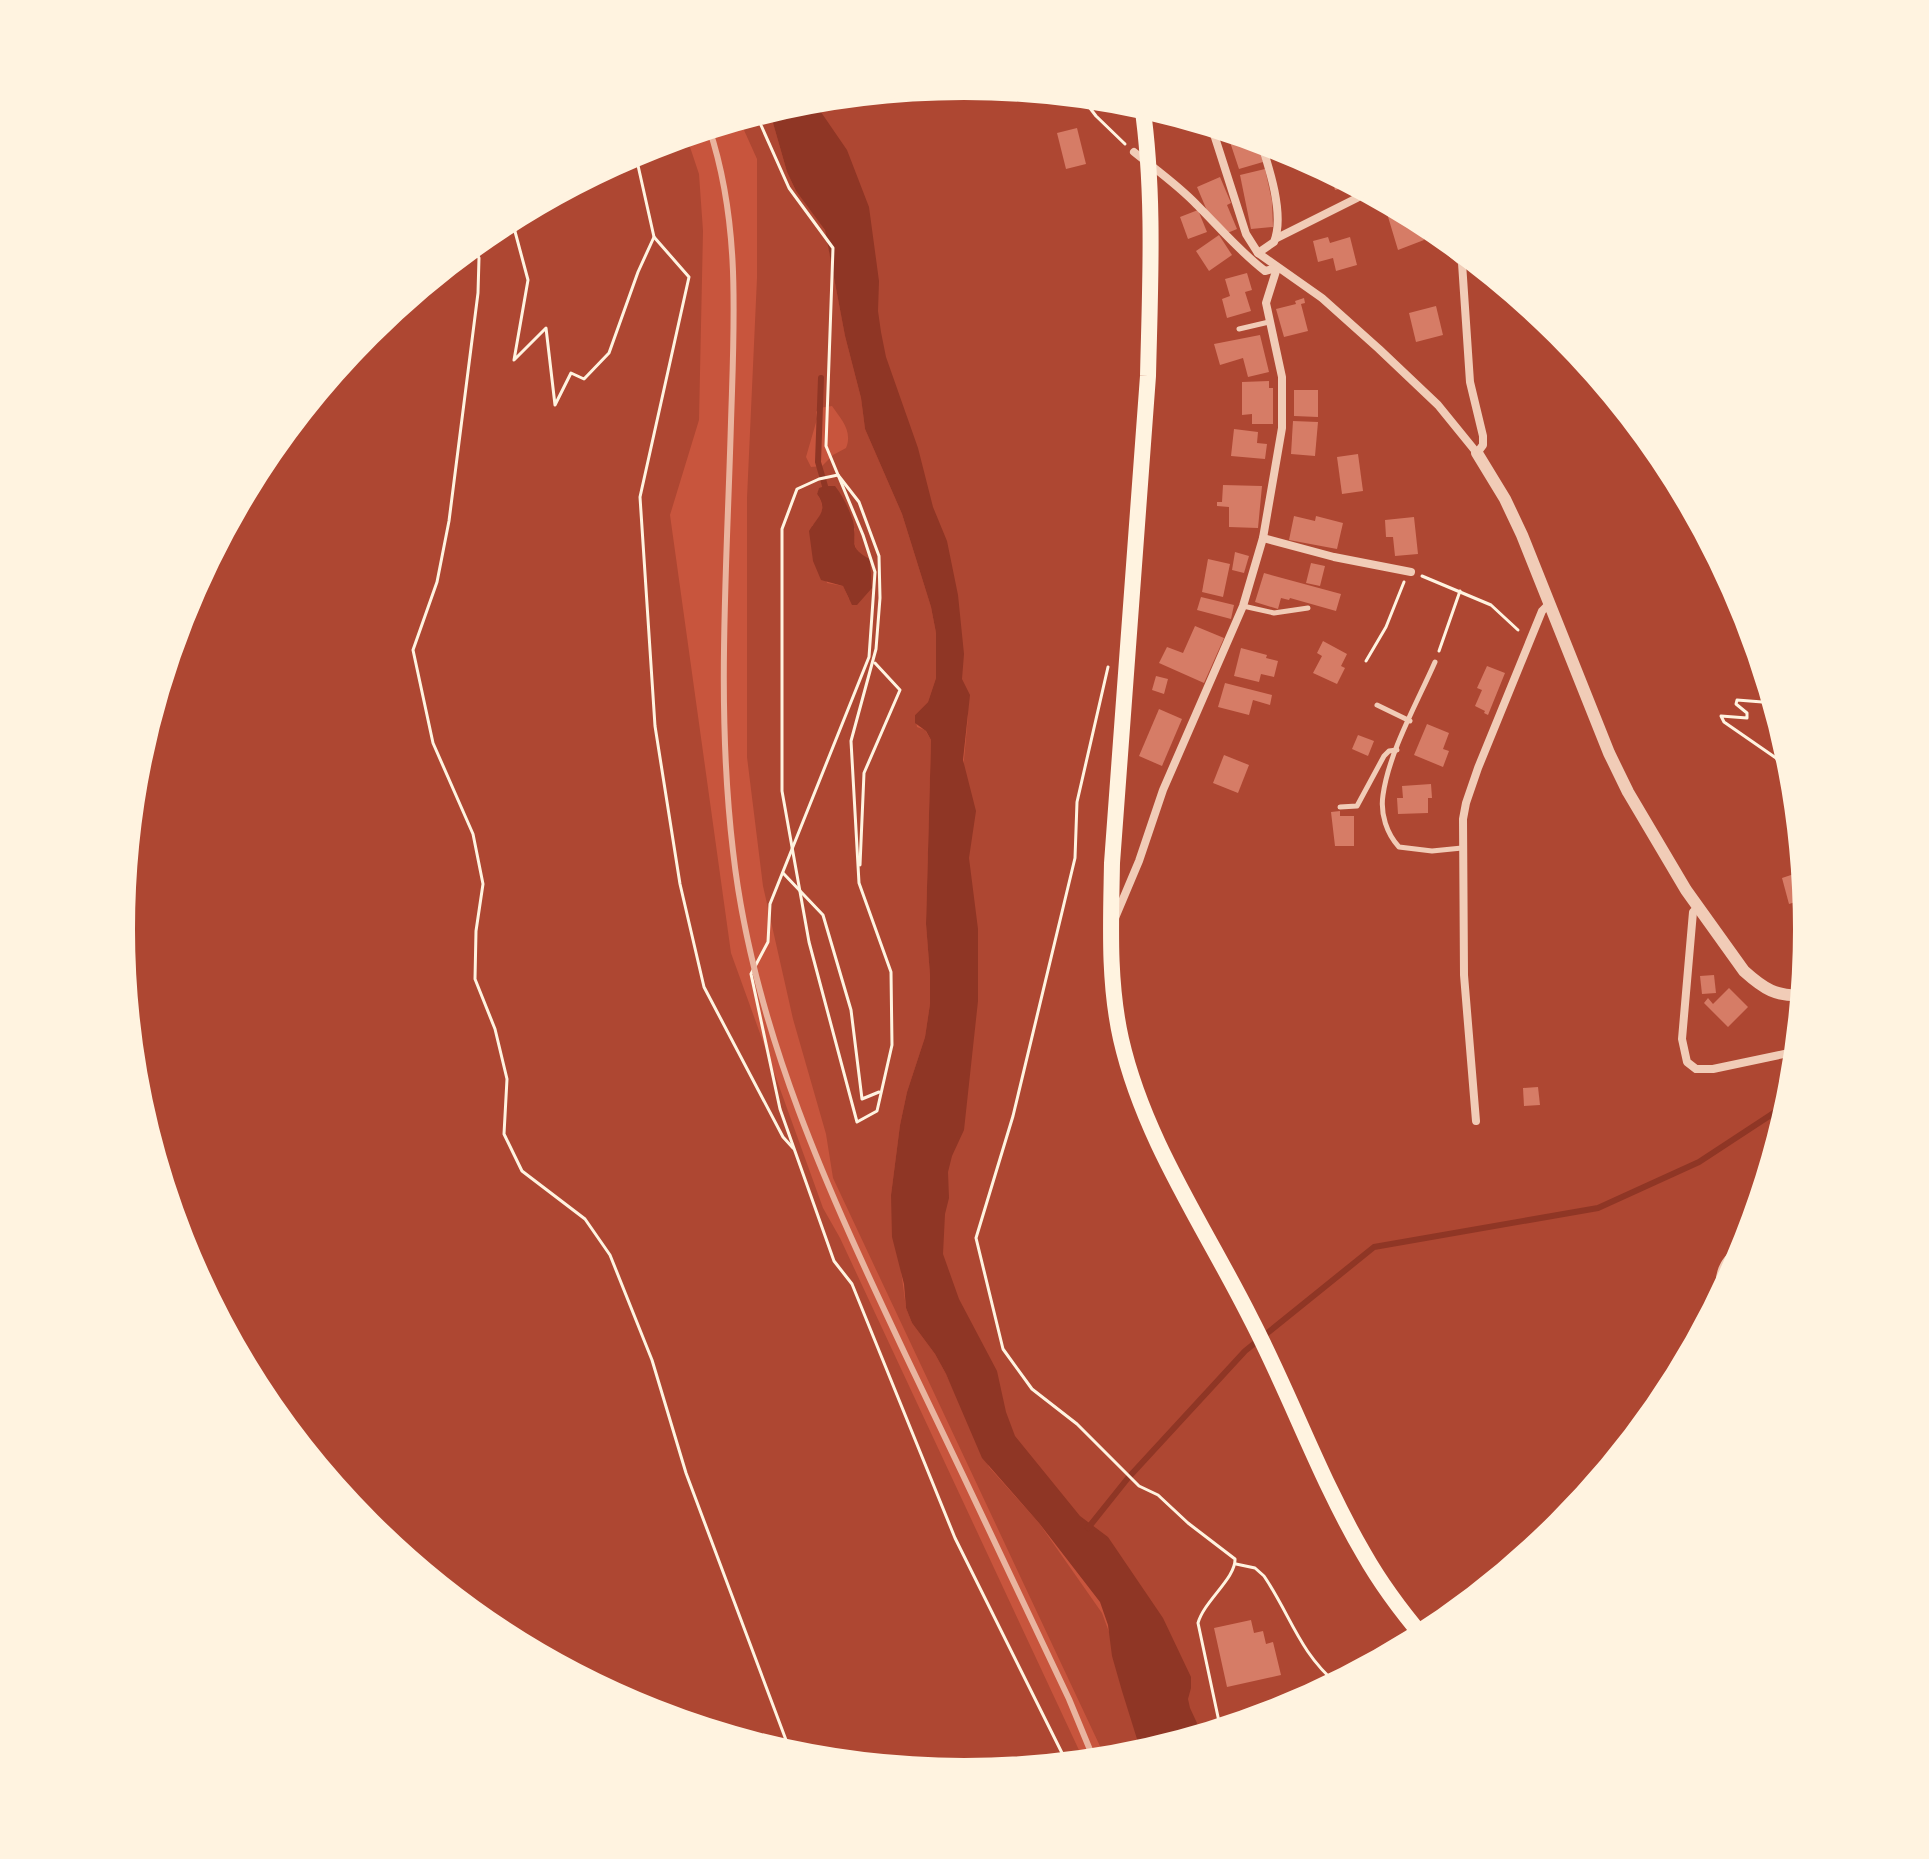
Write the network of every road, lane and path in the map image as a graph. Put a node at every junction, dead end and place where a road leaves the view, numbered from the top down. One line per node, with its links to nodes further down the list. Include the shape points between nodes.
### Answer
1 (1090, 108): 5 (path)
2 (1143, 118): 43 (main road, via 1150,216 1148,376)
3 (760, 123): 19 (path, via 789,188 833,248 826,446)
4 (1215, 137): 12 (street, via 1246,234)
5 (1134, 152): 15 (street, via 1254,263 1265,271)
6 (1264, 154): 11 (street, via 1275,194)
7 (638, 165): 10 (path)
8 (1357, 198): 11 (street)
9 (515, 231): 10 (path, via 528,280 514,360 546,328 555,405 571,373 584,379 609,353)
10 (654, 237): 48 (path, via 689,277 640,497 655,726 680,884 704,987)
11 (1277, 238): 12 (street)
12 (1258, 253): 15 (street)
13 (478, 256): 55 (path, via 478,293 449,521 437,582 413,650 433,743 473,834 483,884 475,979 507,1079 504,1134 522,1171 585,1219 610,1255)
14 (1461, 263): 18 (street, via 1470,382 1483,436)
15 (1277, 268): 16 (street, via 1266,303); 18 (street, via 1322,298 1379,349 1433,400)
16 (1269, 322): 17 (lane); 20 (street, via 1282,377 1282,428)
17 (1239, 329)
18 (1477, 453): 23 (street, via 1505,499)
19 (838, 475): 27 (path, via 875,572); 27 (path, via 859,502 879,556 880,598); 38 (path, via 797,489 782,529 782,791)
20 (1263, 538): 21 (street); 24 (street)
21 (1409, 571): 22 (path); 29 (path)
22 (1460, 591): 26 (path, via 1491,605 1516,625); 30 (path)
23 (1550, 603): 26 (street); 42 (street, via 1619,773)
24 (1243, 606): 25 (lane, via 1274,613); 43 (street, via 1163,790)
25 (1308, 608)
26 (1529, 648): 37 (street, via 1468,795)
27 (871, 659): 38 (path); 40 (path, via 851,741); 40 (path, via 900,690 864,773)
28 (1110, 659): 51 (path, via 1077,802 1075,858 1013,1116 976,1238 1003,1349 1032,1389 1077,1424 1139,1486 1158,1495 1232,1555)
29 (1366, 661)
30 (1435, 662): 33 (lane)
31 (1764, 702): 35 (path, via 1737,700 1747,718 1721,716)
32 (1377, 705): 33 (lane)
33 (1410, 721): 34 (lane)
34 (1397, 750): 36 (lane, via 1384,756 1357,806); 37 (lane, via 1383,795 1391,838 1406,850)
35 (1779, 762)
36 (1340, 807)
37 (1462, 848): 47 (street, via 1464,975)
38 (793, 853): 39 (path); 41 (path)
39 (783, 873): 41 (path); 48 (path, via 770,904 768,942 751,974 780,1109)
40 (859, 883): 46 (path, via 891,972 892,1045)
41 (799, 890): 46 (path, via 823,915 851,1010 862,1099); 46 (path, via 857,1122 877,1111)
42 (1698, 907): 44 (street, via 1744,971 1766,991); 45 (street, via 1693,912 1682,1039 1687,1062 1696,1069 1713,1069)
43 (1111, 928): 52 (main road, via 1116,1013 1135,1088 1165,1158 1250,1316 1365,1557)
44 (1793, 995)
45 (1786, 1053)
46 (880, 1092)
47 (1476, 1121)
48 (795, 1151): 56 (path, via 834,1261 852,1284 955,1538)
49 (1728, 1258): 50 (street)
50 (1718, 1280)
51 (1236, 1564): 53 (path, via 1264,1576 1301,1644); 54 (path, via 1198,1623)
52 (1416, 1627)
53 (1328, 1677)
54 (1219, 1721)
55 (787, 1742)
56 (1063, 1755)

